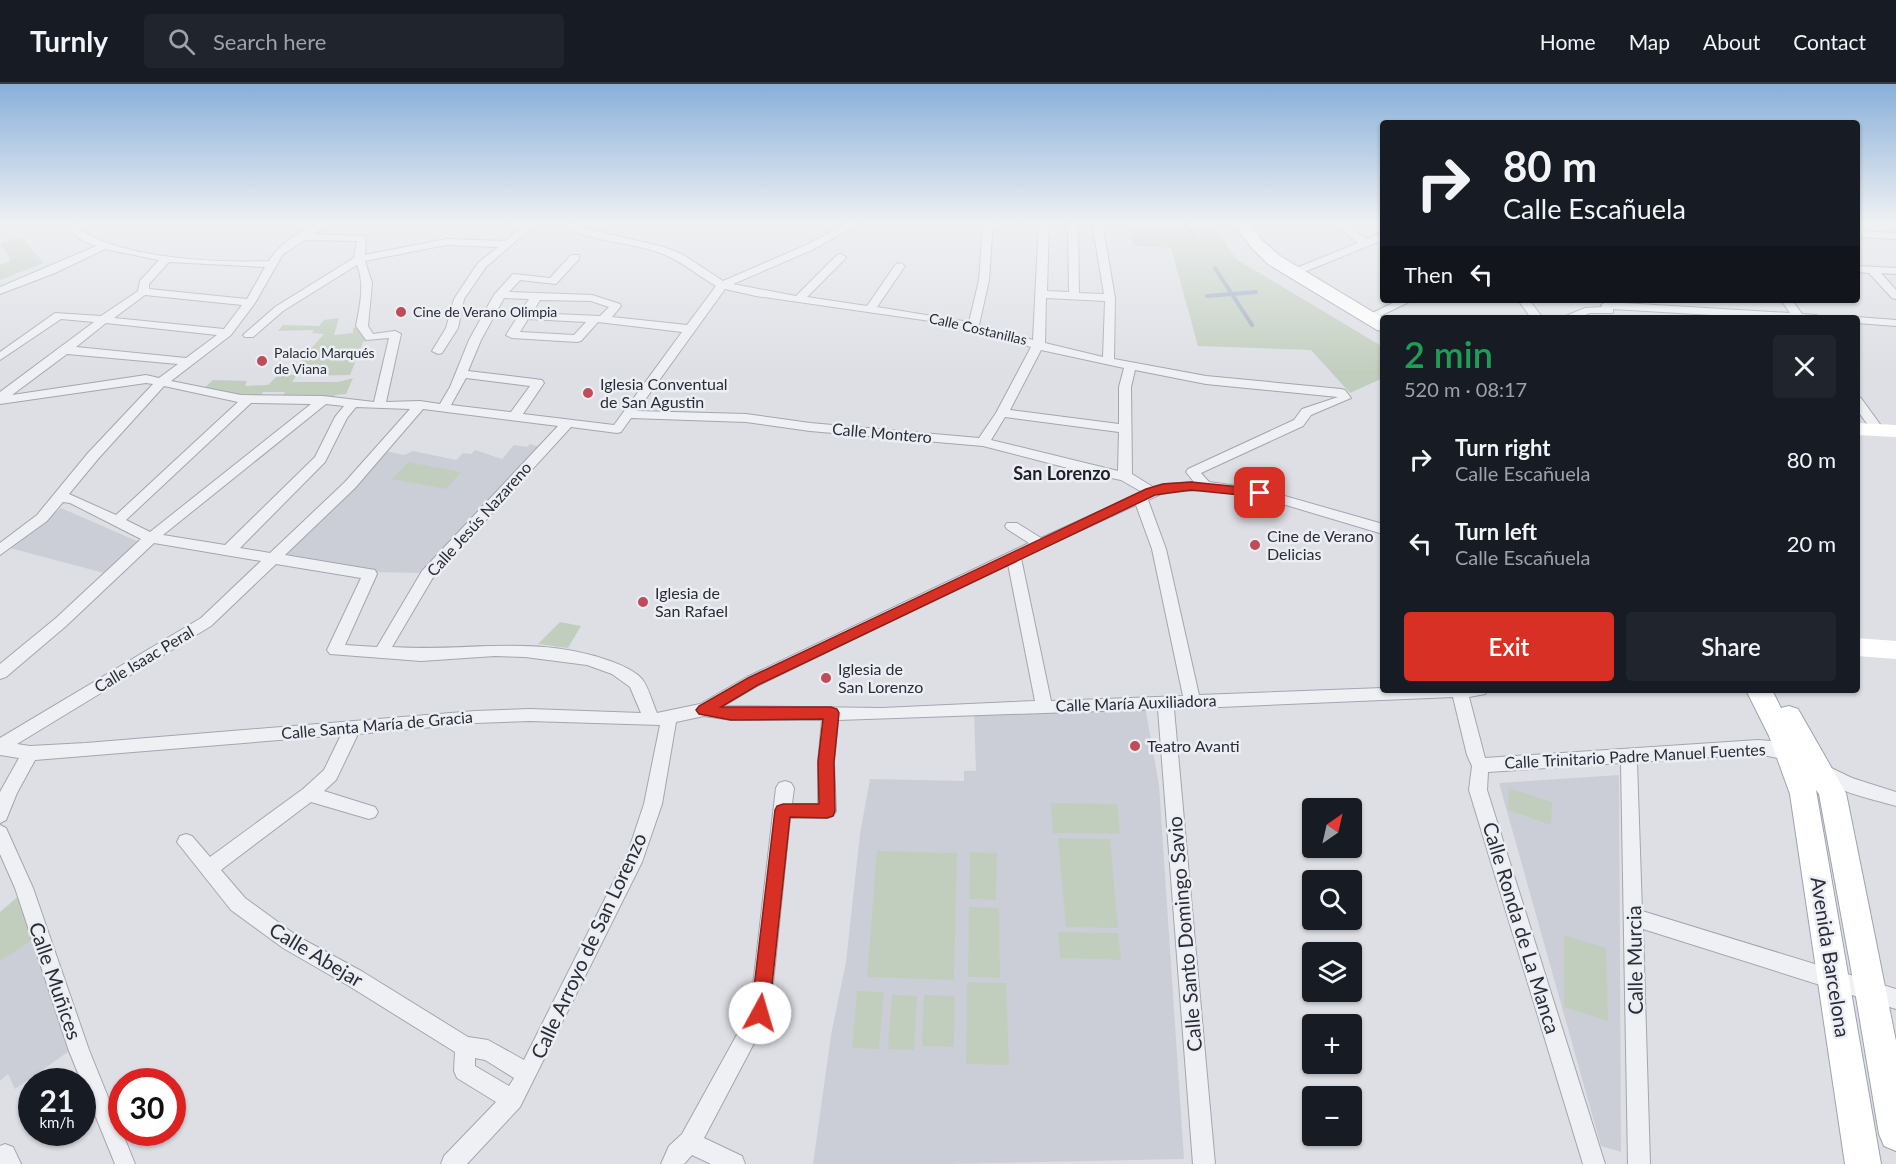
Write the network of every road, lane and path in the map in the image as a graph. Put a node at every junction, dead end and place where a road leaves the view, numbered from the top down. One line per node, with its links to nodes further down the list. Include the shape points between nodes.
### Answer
1 (47, 272): 22 (street)
2 (154, 272): 23 (street)
3 (268, 272): 31 (street)
4 (338, 272): 54 (street, via 279,309)
5 (366, 272): 71 (street, via 362,326 370,338 395,334)
6 (477, 272): 58 (street, via 459,298 452,328)
7 (561, 272): 25 (street, via 552,282 517,276)
8 (701, 272): 21 (street, Calle Costanillas)
9 (751, 272): 21 (street)
10 (826, 272): 30 (street)
11 (895, 272): 35 (street)
12 (985, 272): 20 (street)
13 (1042, 272): 24 (street)
14 (1074, 272): 27 (street)
15 (1106, 272): 29 (street)
16 (1296, 272): 46 (main road)
17 (1304, 272): 47 (main road)
18 (1874, 272): 28 (street)
19 (969, 279): 20 (street)
20 (984, 280): 51 (street)
21 (722, 285): 30 (street, Calle Costanillas); 52 (street)
22 (0, 291)
23 (142, 292): 31 (street); 48 (street)
24 (1041, 294): 27 (street); 56 (street)
25 (499, 295): 26 (street); 63 (street)
26 (537, 296): 44 (street); 45 (street, via 592,298 616,306)
27 (1074, 296): 29 (street)
28 (1896, 296)
29 (1110, 298): 60 (street)
30 (799, 299): 35 (street, Calle Costanillas)
31 (250, 303): 53 (street)
32 (1404, 303): 38 (street)
33 (1525, 303): 39 (street)
34 (1738, 303): 37 (street)
35 (869, 310): 51 (street, Calle Costanillas)
36 (1609, 310): 40 (street); 41 (street); 42 (street)
37 (1746, 314): 42 (street); 43 (street)
38 (1388, 315)
39 (1535, 315)
40 (1576, 315)
41 (1633, 315)
42 (1701, 315)
43 (1763, 315)
44 (524, 316): 45 (street); 45 (street, via 512,335 577,339)
45 (599, 319): 52 (street)
46 (1380, 319)
47 (1380, 319)
48 (103, 320): 53 (street); 57 (street); 59 (street, via 59,315)
49 (1860, 320): 50 (street)
50 (1891, 322): 55 (street)
51 (973, 327): 56 (street, Calle Costanillas)
52 (689, 328): 74 (street)
53 (227, 333): 61 (street)
54 (249, 335)
55 (1896, 335)
56 (1039, 344): 60 (street, Calle Costanillas); 73 (street)
57 (66, 350): 61 (street); 65 (street)
58 (438, 351)
59 (1, 355)
60 (1108, 361): 62 (street, Calle Costanillas)
61 (189, 362): 64 (street)
62 (1130, 365): 77 (street); 82 (street, Calle Costanillas, via 1233,384 1341,393 1345,398 1306,412 1299,423 1193,472)
63 (462, 372): 72 (street); 75 (street, via 538,383)
64 (163, 381): 65 (street, via 107,383); 66 (street); 84 (street)
65 (0, 399)
66 (247, 400): 67 (street); 85 (street)
67 (323, 400): 68 (street); 88 (street)
68 (352, 404): 71 (street); 91 (street, via 320,459)
69 (1860, 404): 79 (street)
70 (420, 405): 71 (street); 72 (street); 92 (street, Calle Isaac Peral, via 357,477)
71 (379, 406)
72 (443, 408): 75 (street)
73 (1002, 413): 77 (street); 80 (street)
74 (628, 414): 76 (street, via 617,429); 80 (street, Calle Montero, via 746,418)
75 (516, 417): 76 (street)
76 (567, 424): 96 (street, Calle Jesús Nazareno, via 427,575)
77 (1124, 429): 81 (street)
78 (1860, 429): 79 (main road)
79 (1887, 431)
80 (983, 442): 81 (street, Calle Montero)
81 (1129, 478): 83 (street)
82 (1205, 486): 83 (street, via 1163,488); 87 (street, via 1260,493)
83 (1145, 495): 89 (street); 102 (street)
84 (60, 497): 85 (street, via 74,499); 90 (street, via 42,518)
85 (117, 522): 88 (street)
86 (1012, 526): 89 (street)
87 (1380, 528)
88 (151, 538): 91 (street); 97 (street)
89 (1040, 544): 93 (street)
90 (0, 550)
91 (229, 550): 92 (street)
92 (276, 556): 96 (street, via 370,574 335,651); 109 (street, Calle Isaac Peral, via 206,622)
93 (1013, 556): 104 (street); 105 (street)
94 (1860, 647): 95 (main road)
95 (1896, 650)
96 (382, 652): 107 (street, via 421,655 525,651 588,659 618,670 636,683)
97 (0, 673)
98 (1411, 693): 102 (street, Calle María Auxiliadora)
99 (1460, 693): 113 (street, Calle Ronda de La Manca)
100 (1760, 693): 110 (main road, Avenida Barcelona)
101 (1777, 693): 114 (main road, Avenida Barcelona)
102 (1192, 702): 103 (street, Calle María Auxiliadora)
103 (1166, 704): 104 (street, Calle María Auxiliadora); 138 (street, Calle Santo Domingo Savio)
104 (1044, 706): 106 (street, Calle María Auxiliadora)
105 (704, 710): 106 (street, Calle María Auxiliadora, via 793,716); 107 (street, Calle Santa María de Gracia)
106 (831, 713): 118 (street, via 827,811)
107 (660, 719): 108 (street, Calle Santa María de Gracia, via 530,715); 128 (street, Calle Arroyo de San Lorenzo, via 653,804 636,856)
108 (353, 726): 111 (street, Calle Santa María de Gracia); 116 (street, via 330,775)
109 (0, 747): 111 (street, Calle Santa María de Gracia)
110 (1789, 752): 112 (street, Calle Trinitario Padre Manuel Fuentes, via 1758,747); 114 (street); 125 (main road, Avenida Barcelona, via 1804,794)
111 (30, 753): 120 (street)
112 (1629, 757): 113 (street, Calle Trinitario Padre Manuel Fuentes); 124 (street, Calle Murcia)
113 (1480, 766): 139 (street, Calle Ronda de La Manca, via 1478,790)
114 (1821, 770): 117 (street, via 1847,784); 126 (main road, Avenida Barcelona, via 1832,793)
115 (785, 788): 118 (street)
116 (309, 794): 119 (street); 123 (street)
117 (1896, 799)
118 (783, 810): 131 (street, via 760,1013)
119 (369, 812)
120 (0, 815)
121 (0, 833): 133 (street, Calle Muñices, via 24,888 79,1051)
122 (186, 842): 123 (street, Calle Abejar)
123 (208, 868): 127 (street, Calle Abejar, via 238,904 290,942)
124 (1635, 918): 125 (street); 140 (street, Calle Murcia)
125 (1833, 979): 126 (street); 141 (main road, Avenida Barcelona)
126 (1884, 995): 130 (main road, Avenida Barcelona)
127 (465, 1047): 128 (street, Calle Abejar, via 488,1050); 129 (street, via 464,1071)
128 (528, 1074): 129 (street, Calle Arroyo de San Lorenzo)
129 (513, 1100): 135 (street, Calle Arroyo de San Lorenzo)
130 (1896, 1134)
131 (690, 1142): 136 (street); 137 (street)
132 (0, 1158): 134 (street, via 5,1155)
133 (125, 1163)
134 (10, 1164)
135 (452, 1164)
136 (672, 1164)
137 (734, 1164)
138 (1204, 1164)
139 (1594, 1164)
140 (1639, 1164)
141 (1863, 1164)

